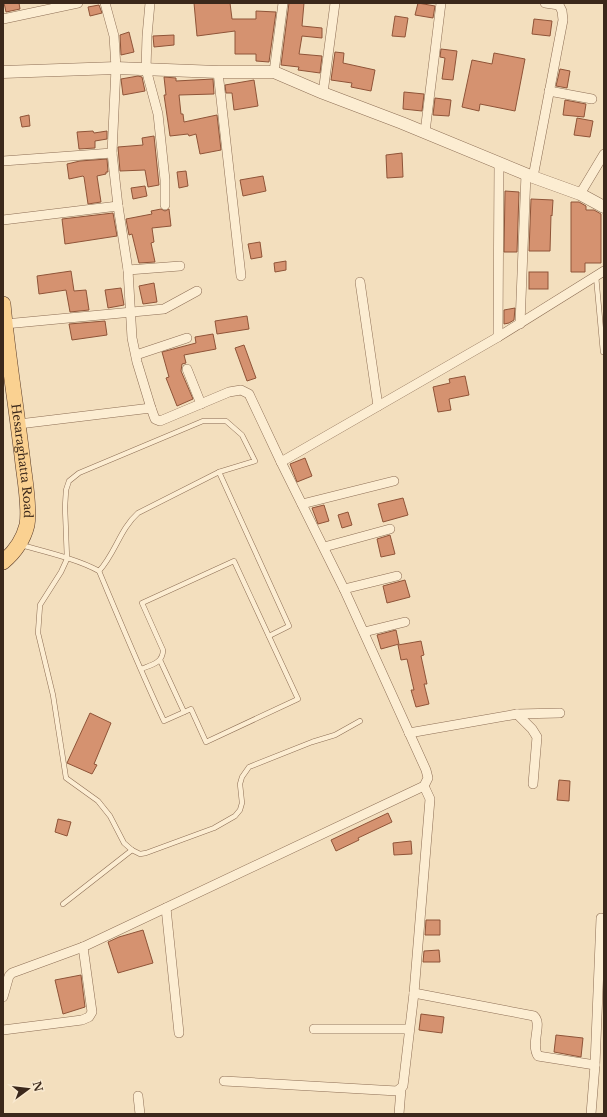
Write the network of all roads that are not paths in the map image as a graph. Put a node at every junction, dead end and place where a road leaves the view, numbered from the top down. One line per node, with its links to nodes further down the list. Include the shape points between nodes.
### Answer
1 (78, 3): 8 (street)
2 (105, 3): 9 (street, via 114,36)
3 (150, 3): 10 (street)
4 (282, 3): 13 (street)
5 (335, 3): 15 (street)
6 (441, 3): 17 (street)
7 (545, 3): 14 (street, via 559,5 563,15)
8 (3, 19)
9 (116, 68): 10 (street); 11 (street); 18 (street)
10 (146, 69): 12 (street); 24 (street, via 158,114)
11 (3, 72)
12 (218, 72): 13 (street); 31 (street)
13 (274, 72): 15 (street)
14 (549, 91): 16 (street); 22 (street)
15 (323, 93): 17 (street)
16 (592, 99)
17 (425, 132): 21 (street)
18 (112, 153): 20 (street); 25 (street)
19 (604, 154): 23 (street)
20 (3, 161)
21 (499, 163): 22 (street); 39 (street)
22 (530, 175): 23 (street); 37 (street)
23 (580, 194): 26 (street)
24 (165, 205)
25 (118, 206): 27 (street); 29 (street)
26 (604, 207)
27 (3, 220)
28 (180, 266): 29 (street)
29 (128, 270): 35 (street)
30 (600, 274): 37 (street); 40 (lane)
31 (242, 276)
32 (360, 282): 44 (street)
33 (197, 291): 35 (street, via 164,309)
34 (3, 304): 36 (main road, Hesaraghatta Road)
35 (130, 312): 36 (street); 41 (street)
36 (5, 324): 46 (main road, Hesaraghatta Road)
37 (520, 324): 39 (street)
38 (187, 338): 41 (street)
39 (498, 338): 44 (street)
40 (603, 352)
41 (136, 355): 45 (street)
42 (187, 369): 43 (street)
43 (201, 404): 45 (street, via 160,421 155,419); 47 (street, via 229,392 241,390 250,394)
44 (378, 406): 47 (street)
45 (151, 408): 46 (street)
46 (18, 424): 52 (main road, Hesaraghatta Road, via 27,500 27,522)
47 (281, 462): 50 (street)
48 (219, 472): 54 (lane, via 255,461 242,435 226,421 203,421 79,473 69,481 66,490); 56 (lane, via 138,513 130,521); 61 (lane, via 288,626)
49 (394, 481): 50 (street)
50 (302, 504): 53 (street)
51 (390, 529): 53 (street)
52 (20, 544): 54 (lane); 55 (main road, Hesaraghatta Road)
53 (324, 546): 58 (street)
54 (67, 559): 56 (lane); 71 (lane, via 40,605 38,633 53,695 66,778 98,801 110,816 124,843)
55 (3, 562)
56 (100, 571): 63 (lane)
57 (397, 576): 58 (street)
58 (344, 589): 60 (street)
59 (405, 622): 60 (street)
60 (364, 632): 68 (street)
61 (268, 636): 62 (lane, via 234,560 142,603 163,650); 64 (lane, via 298,699 206,742 191,709)
62 (160, 660): 63 (lane); 64 (lane)
63 (141, 669): 64 (lane, via 164,721)
64 (184, 712)
65 (560, 713): 66 (street)
66 (517, 714): 68 (street); 69 (street, via 537,736)
67 (360, 721): 71 (lane, via 335,735 249,767 240,784 240,810 235,816 214,828 146,853 140,854)
68 (409, 734): 70 (street, via 426,770 428,778)
69 (532, 784)
70 (424, 786): 73 (street); 77 (street, via 430,799)
71 (132, 850): 72 (lane)
72 (63, 904)
73 (166, 908): 75 (street); 82 (street)
74 (601, 918): 76 (street)
75 (83, 947): 78 (street, via 12,973); 81 (street, via 92,1012 89,1017)
76 (602, 968): 83 (street)
77 (414, 993): 80 (street); 83 (street, via 534,1016 537,1019 534,1046 538,1056)
78 (3, 997)
79 (314, 1029): 80 (street)
80 (409, 1029): 85 (street)
81 (3, 1030)
82 (179, 1033)
83 (595, 1065): 89 (street)
84 (224, 1081): 85 (street, via 397,1091)
85 (401, 1089): 88 (street)
86 (138, 1096): 87 (street)
87 (140, 1114)
88 (399, 1114)
89 (591, 1114)

